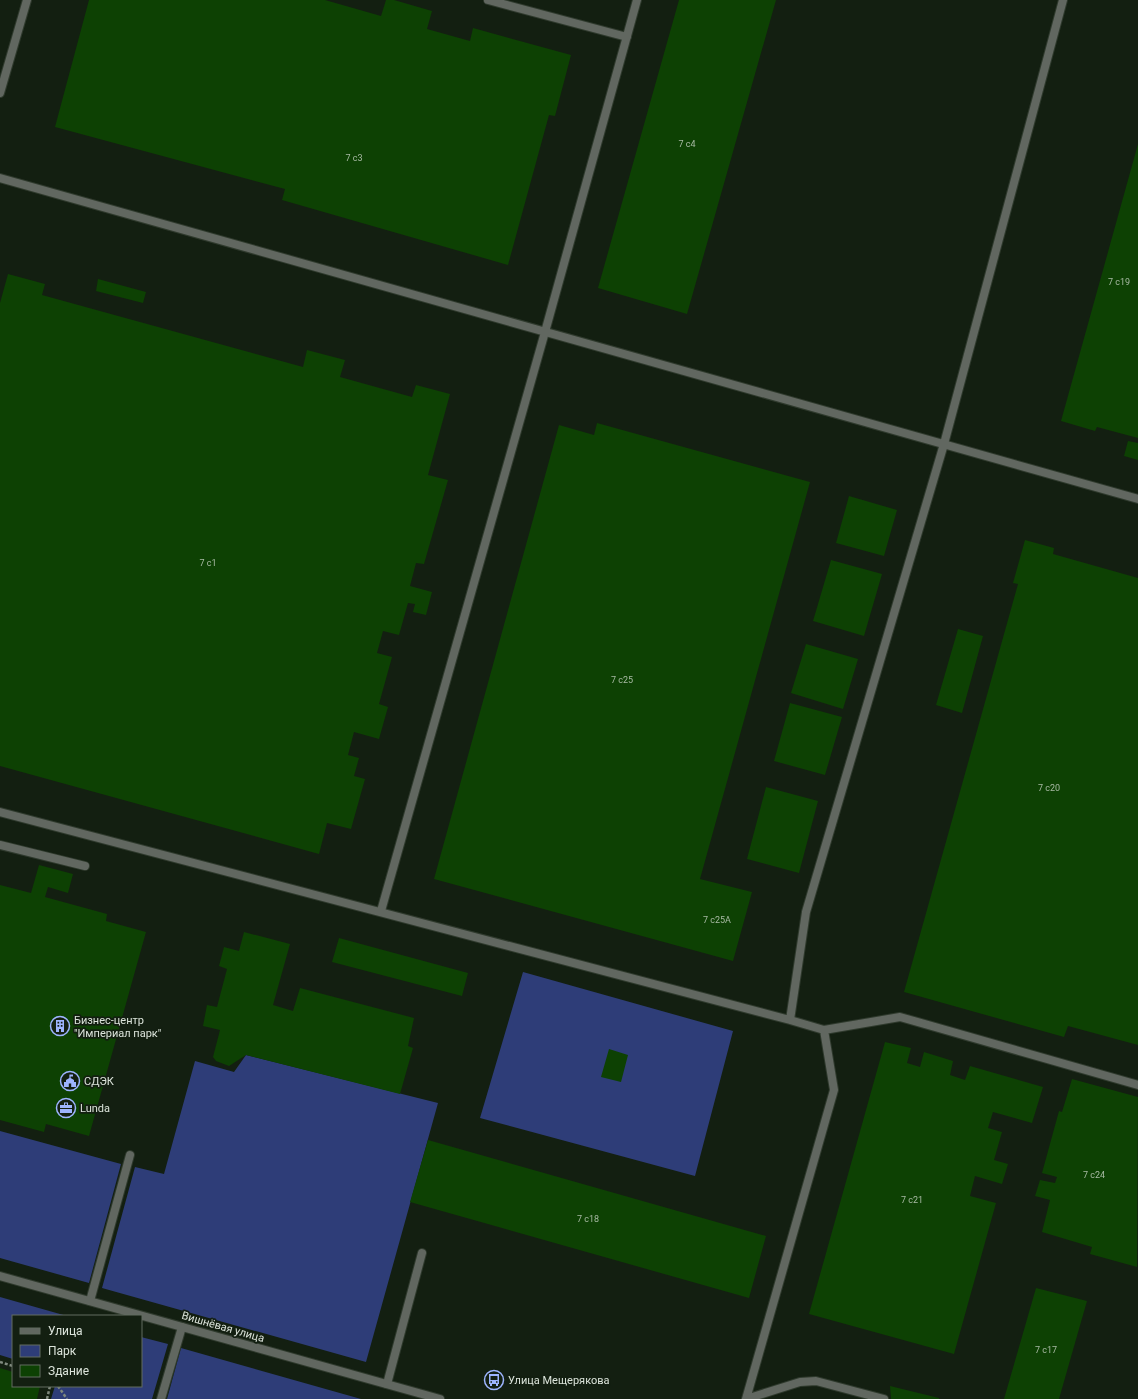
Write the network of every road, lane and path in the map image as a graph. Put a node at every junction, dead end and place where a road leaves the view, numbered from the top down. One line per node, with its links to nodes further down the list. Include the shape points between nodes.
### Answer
1 (27, 0): 6 (street)
2 (488, 0): 5 (street)
3 (637, 0): 5 (street)
4 (1063, 0): 9 (street)
5 (627, 37): 8 (street)
6 (0, 93)
7 (0, 178): 8 (street)
8 (545, 332): 9 (street); 14 (street)
9 (944, 444): 10 (street); 15 (street, via 806,912)
10 (1138, 499)
11 (0, 812): 14 (street)
12 (0, 845): 13 (street)
13 (85, 866)
14 (381, 911): 15 (street)
15 (790, 1020): 16 (street)
16 (824, 1030): 17 (street, via 900,1018); 34 (street, via 834,1090)
17 (1138, 1085)
18 (130, 1155): 21 (street)
19 (422, 1253): 27 (street)
20 (0, 1276): 21 (street, Вишнёвая улица)
21 (90, 1302): 22 (street, Вишнёвая улица)
22 (138, 1315)
23 (142, 1316): 24 (street, Вишнёвая улица)
24 (182, 1327): 27 (street, Вишнёвая улица); 32 (street)
25 (0, 1362): 26 (path)
26 (12, 1366)
27 (386, 1384): 33 (street, Вишнёвая улица)
28 (50, 1387): 30 (path)
29 (59, 1387): 31 (path)
30 (47, 1399)
31 (67, 1399)
32 (161, 1399)
33 (440, 1399)
34 (746, 1399): 35 (street, via 800,1382 816,1381)
35 (884, 1399)

